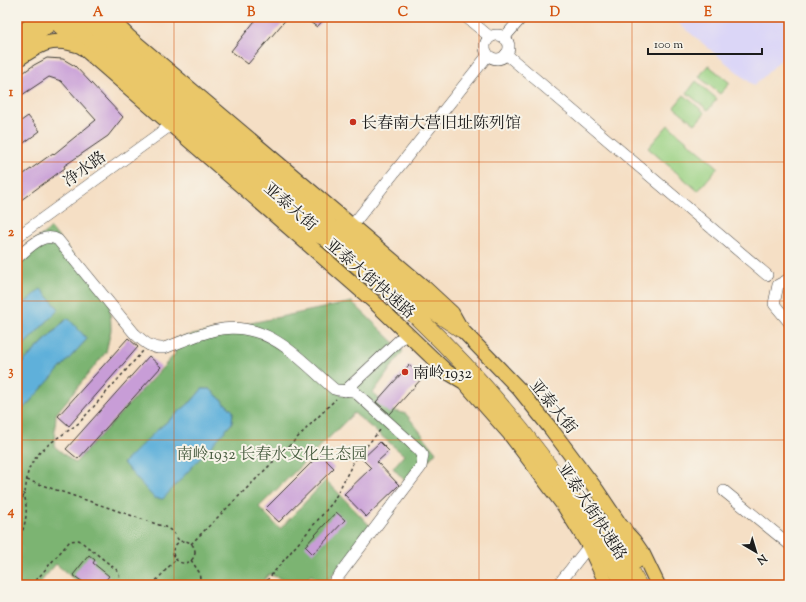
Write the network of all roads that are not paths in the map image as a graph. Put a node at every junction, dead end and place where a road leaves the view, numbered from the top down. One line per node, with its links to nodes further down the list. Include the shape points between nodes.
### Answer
1 (22, 17): 8 (main road)
2 (41, 17): 9 (main road)
3 (86, 17): 18 (highway, 亚泰大街快速路)
4 (109, 17): 19 (main road, 亚泰大街)
5 (466, 17): 10 (street)
6 (522, 17): 11 (street)
7 (59, 18): 12 (main road, 亚泰大街); 13 (main road); 18 (highway, 亚泰大街快速路, via 84,33)
8 (17, 29)
9 (17, 35)
10 (490, 37): 11 (street, via 495,35); 15 (street, via 485,45)
11 (504, 38): 14 (street, via 508,44)
12 (82, 47): 16 (main road, via 68,42 52,41 37,46); 17 (main road, 亚泰大街)
13 (17, 50)
14 (506, 54): 15 (street, via 498,58); 23 (street)
15 (488, 55): 19 (street)
16 (17, 60)
17 (171, 125): 21 (street, 净水路); 27 (main road, 亚泰大街)
18 (202, 126): 20 (highway, 亚泰大街快速路)
19 (351, 227): 26 (main road, 亚泰大街, via 424,287 452,314)
20 (322, 228): 26 (highway, via 337,226 432,310); 28 (highway, via 322,243 411,321); 38 (highway, 亚泰大街快速路, via 326,238 414,315 496,400 561,480); 39 (highway, 亚泰大街快速路, via 332,231 454,338 518,407 581,490)
21 (17, 237)
22 (17, 258): 29 (street, via 44,237 52,237 58,240 134,333 155,349 216,330 236,328 255,331 272,337 334,389)
23 (767, 275)
24 (789, 279): 25 (street, via 778,285 774,304)
25 (789, 322)
26 (462, 329): 31 (main road, 亚泰大街, via 514,384 551,429)
27 (407, 333): 28 (main road, 亚泰大街, via 447,372); 29 (street)
28 (464, 382): 33 (main road, 亚泰大街, via 509,433 564,506)
29 (345, 391): 34 (street, via 355,392 419,450 423,461)
30 (724, 491): 32 (street)
31 (622, 528): 40 (highway); 41 (main road, 亚泰大街, via 643,554)
32 (789, 544)
33 (589, 546): 35 (street); 36 (main road, 亚泰大街); 37 (highway)
34 (332, 585)
35 (558, 585)
36 (607, 585)
37 (617, 585)
38 (626, 585)
39 (638, 585)
40 (646, 585)
41 (658, 585)

